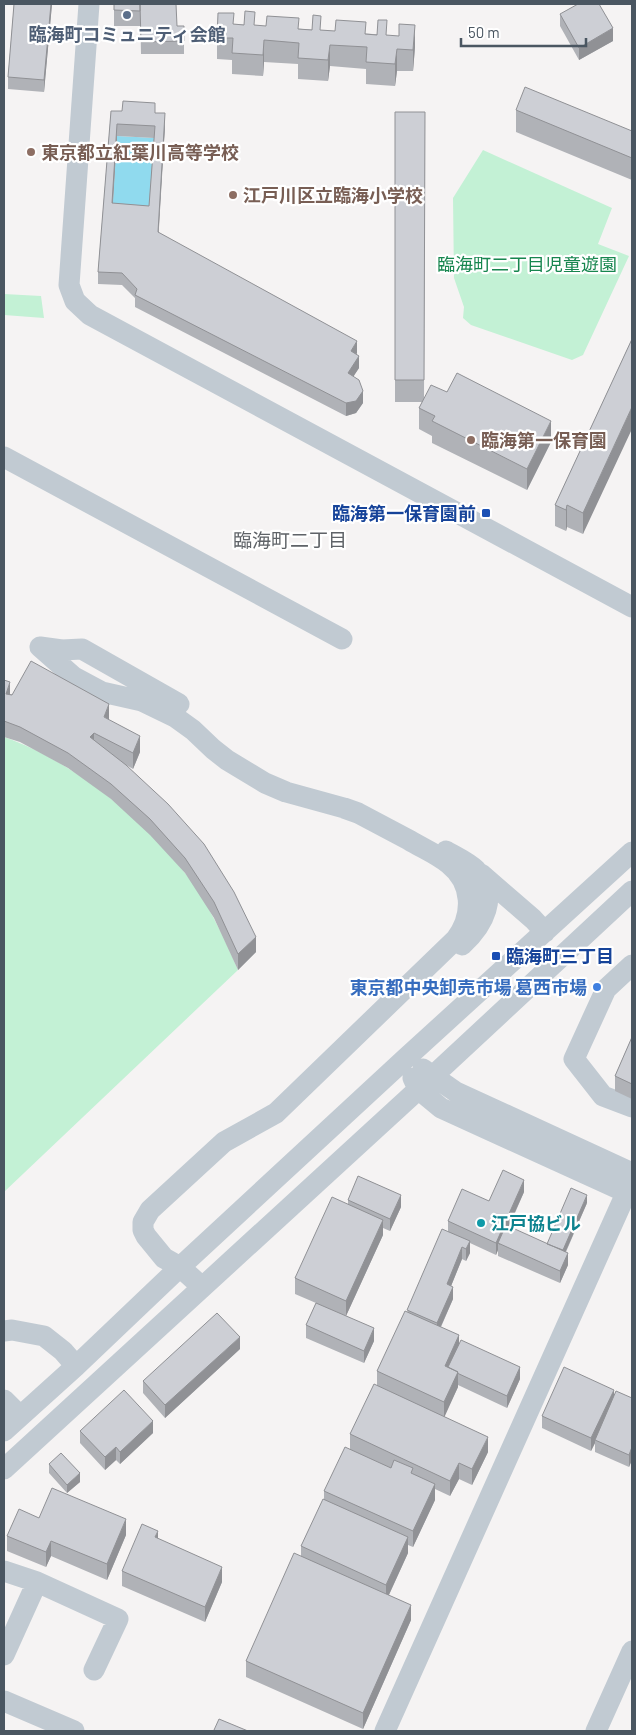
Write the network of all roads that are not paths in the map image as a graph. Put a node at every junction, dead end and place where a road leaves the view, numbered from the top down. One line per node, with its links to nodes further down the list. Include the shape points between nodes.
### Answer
1 (89, 4): 3 (street, via 69,285 75,301 90,315)
2 (4, 457): 4 (street)
3 (632, 606)
4 (342, 639)
5 (632, 852): 8 (street)
6 (475, 869): 8 (street); 15 (street, via 486,886 488,902 485,916 472,935 284,1117 219,1164 157,1219 154,1231); 15 (street, via 363,804 293,782 257,764 228,746 177,702 82,650 40,647 74,677 102,692 142,701 175,717 227,760 265,783 358,813 441,858 459,874 468,896 467,919 456,939 276,1113 224,1142 150,1210 144,1222 146,1236 164,1258)
7 (632, 890): 11 (street)
8 (545, 932): 10 (street)
9 (632, 965): 13 (street, via 606,989 574,1059 603,1096)
10 (406, 1058): 11 (street); 12 (street); 15 (street)
11 (434, 1075): 12 (street); 14 (street, via 456,1092)
12 (418, 1089): 14 (street, via 441,1108); 16 (street)
13 (632, 1107)
14 (631, 1185): 30 (street)
15 (180, 1267): 16 (street); 18 (street)
16 (202, 1287): 22 (street)
17 (4, 1331): 18 (street, via 44,1336)
18 (76, 1366): 20 (street)
19 (4, 1400): 20 (street)
20 (20, 1416): 21 (street)
21 (4, 1431)
22 (4, 1470)
23 (4, 1572): 24 (street)
24 (37, 1582): 26 (street); 27 (street, via 118,1619)
25 (632, 1651): 31 (street)
26 (4, 1666)
27 (94, 1670)
28 (4, 1701): 29 (street)
29 (74, 1731)
30 (384, 1731)
31 (596, 1731)

